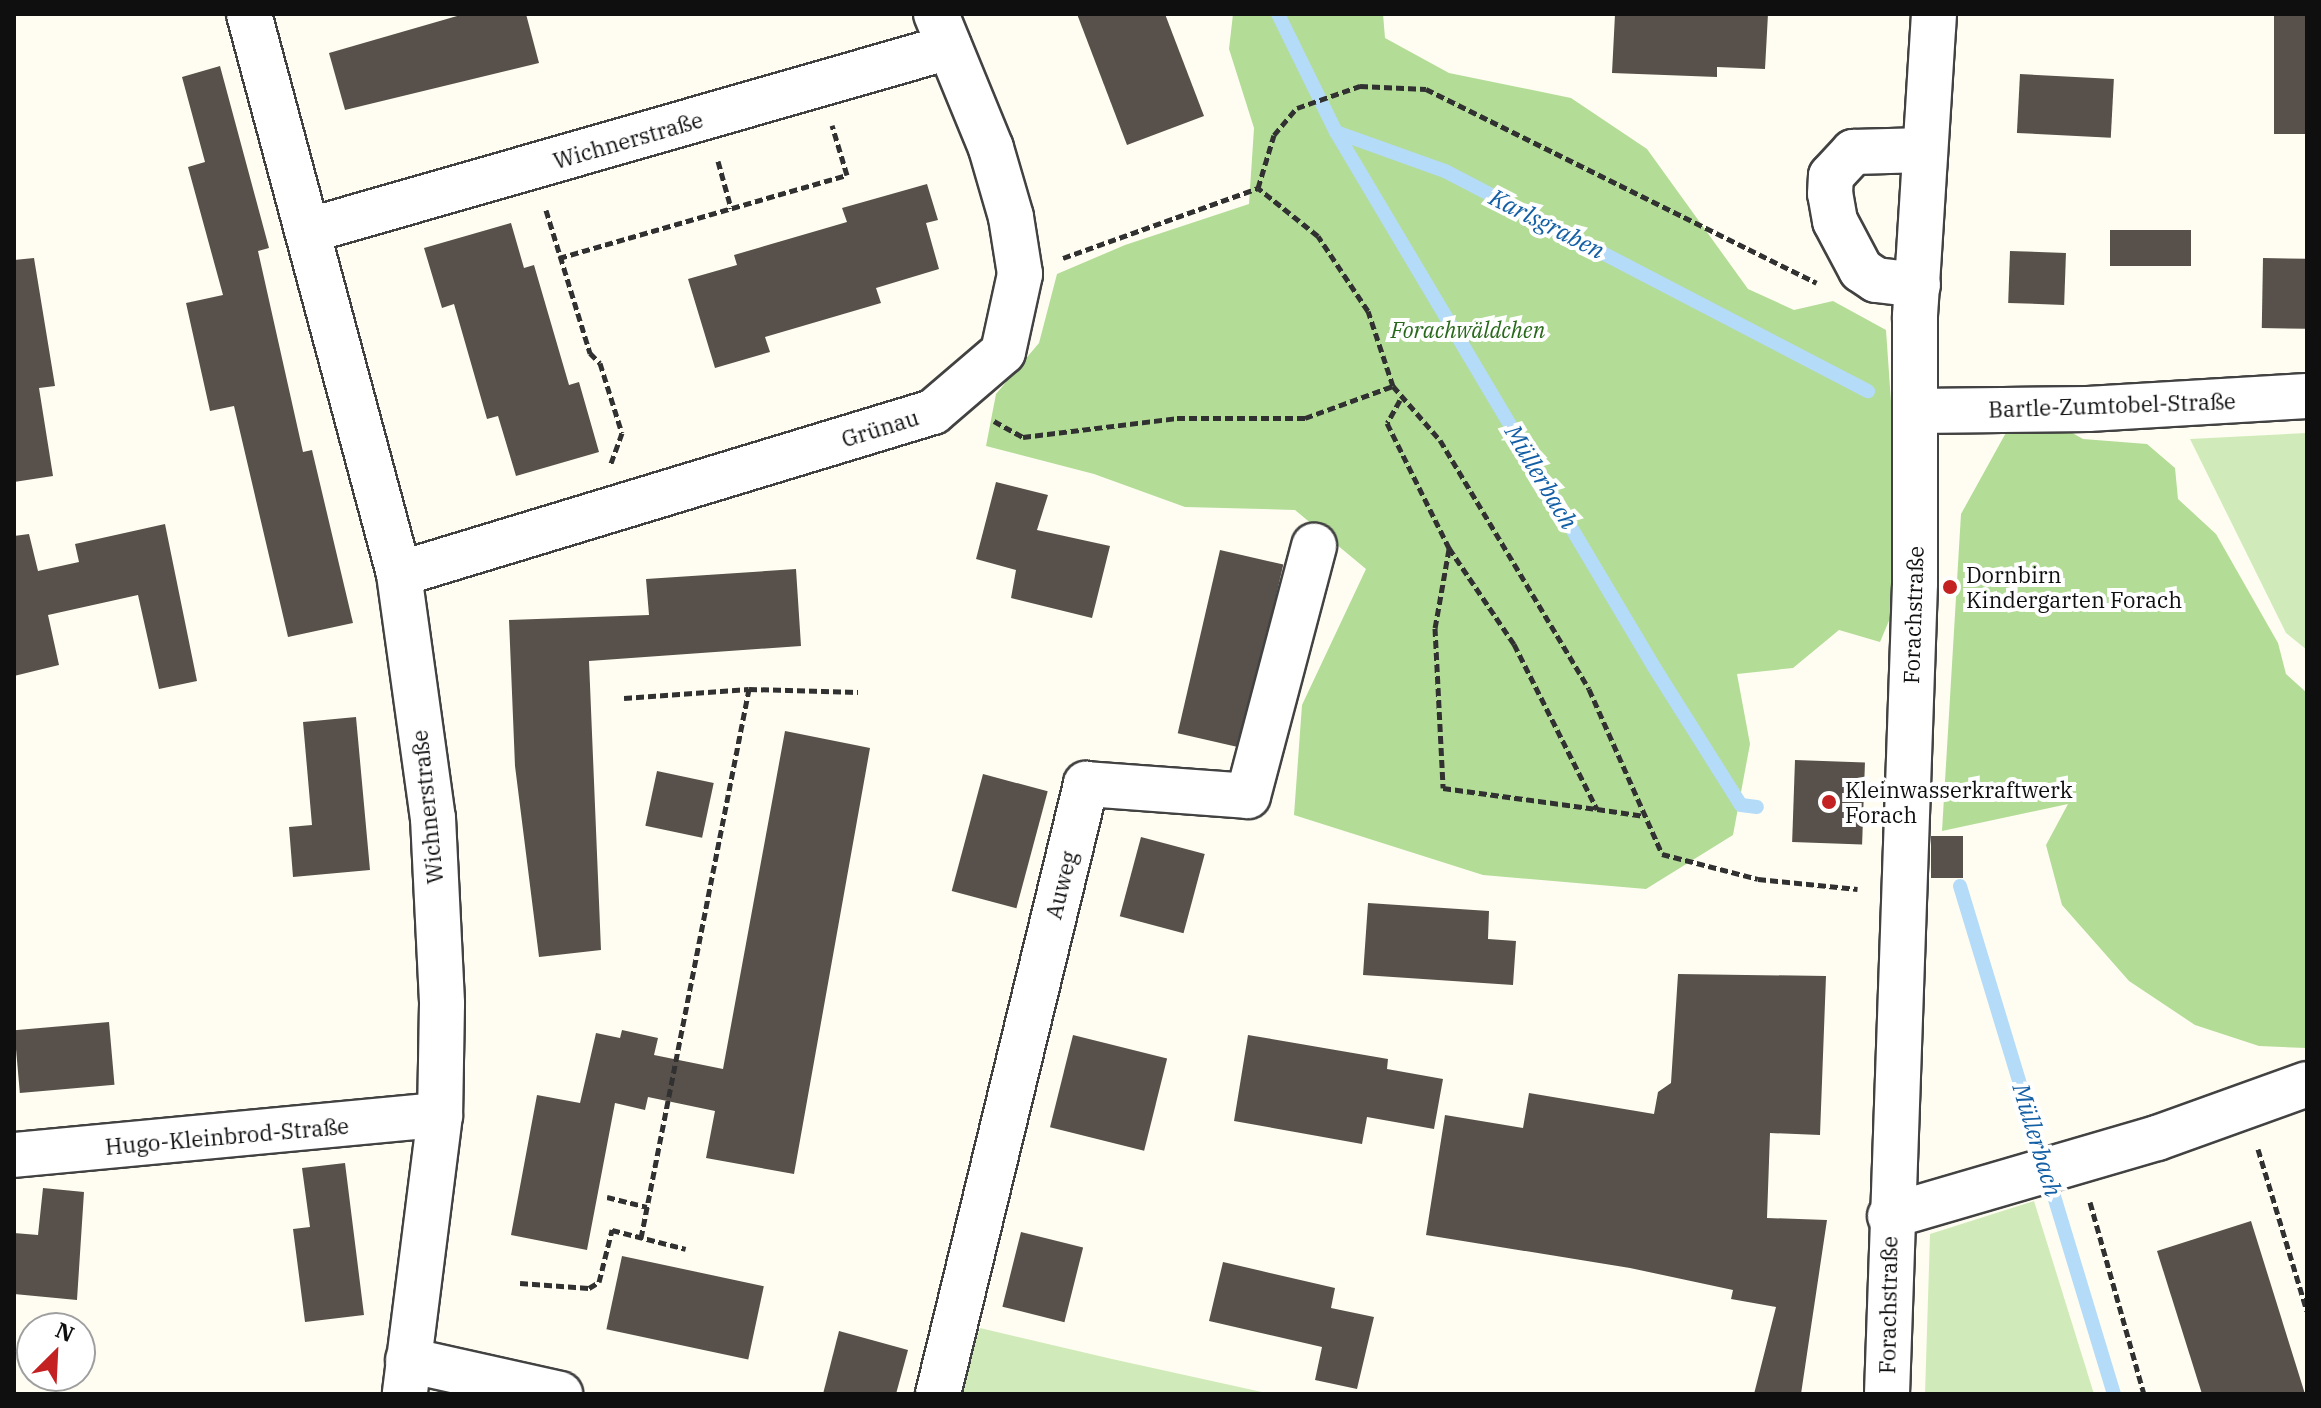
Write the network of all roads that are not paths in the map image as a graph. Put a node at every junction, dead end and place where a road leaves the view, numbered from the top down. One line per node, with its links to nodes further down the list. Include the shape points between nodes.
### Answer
1 (249, 14): 5 (street, Wichnerstraße)
2 (1934, 14): 4 (street, Forachstraße)
3 (942, 31): 5 (street, Wichnerstraße, via 821,84); 10 (street, Grünau, via 991,148 1011,217 1020,274 1003,352 933,412)
4 (1925, 150): 6 (street, Forachstraße); 6 (street, via 1853,152 1831,176 1830,194 1835,221 1861,270 1876,280)
5 (307, 231): 10 (street, Wichnerstraße)
6 (1918, 285): 8 (street, Forachstraße)
7 (2307, 396): 8 (street, Bartle-Zumtobel-Straße, via 2088,409)
8 (1917, 411): 14 (street, Forachstraße)
9 (1314, 546): 17 (street, Auweg, via 1248,796 1086,784)
10 (399, 574): 12 (street, Wichnerstraße, via 433,818 442,1004)
11 (2307, 1084): 14 (street, Forachstraße)
12 (440, 1115): 13 (street, Hugo-Kleinbrod-Straße); 15 (street, Wichnerstraße)
13 (14, 1155)
14 (1890, 1216): 18 (street, Forachstraße)
15 (406, 1377): 16 (street)
16 (560, 1394)
17 (938, 1394)
18 (1887, 1394)

